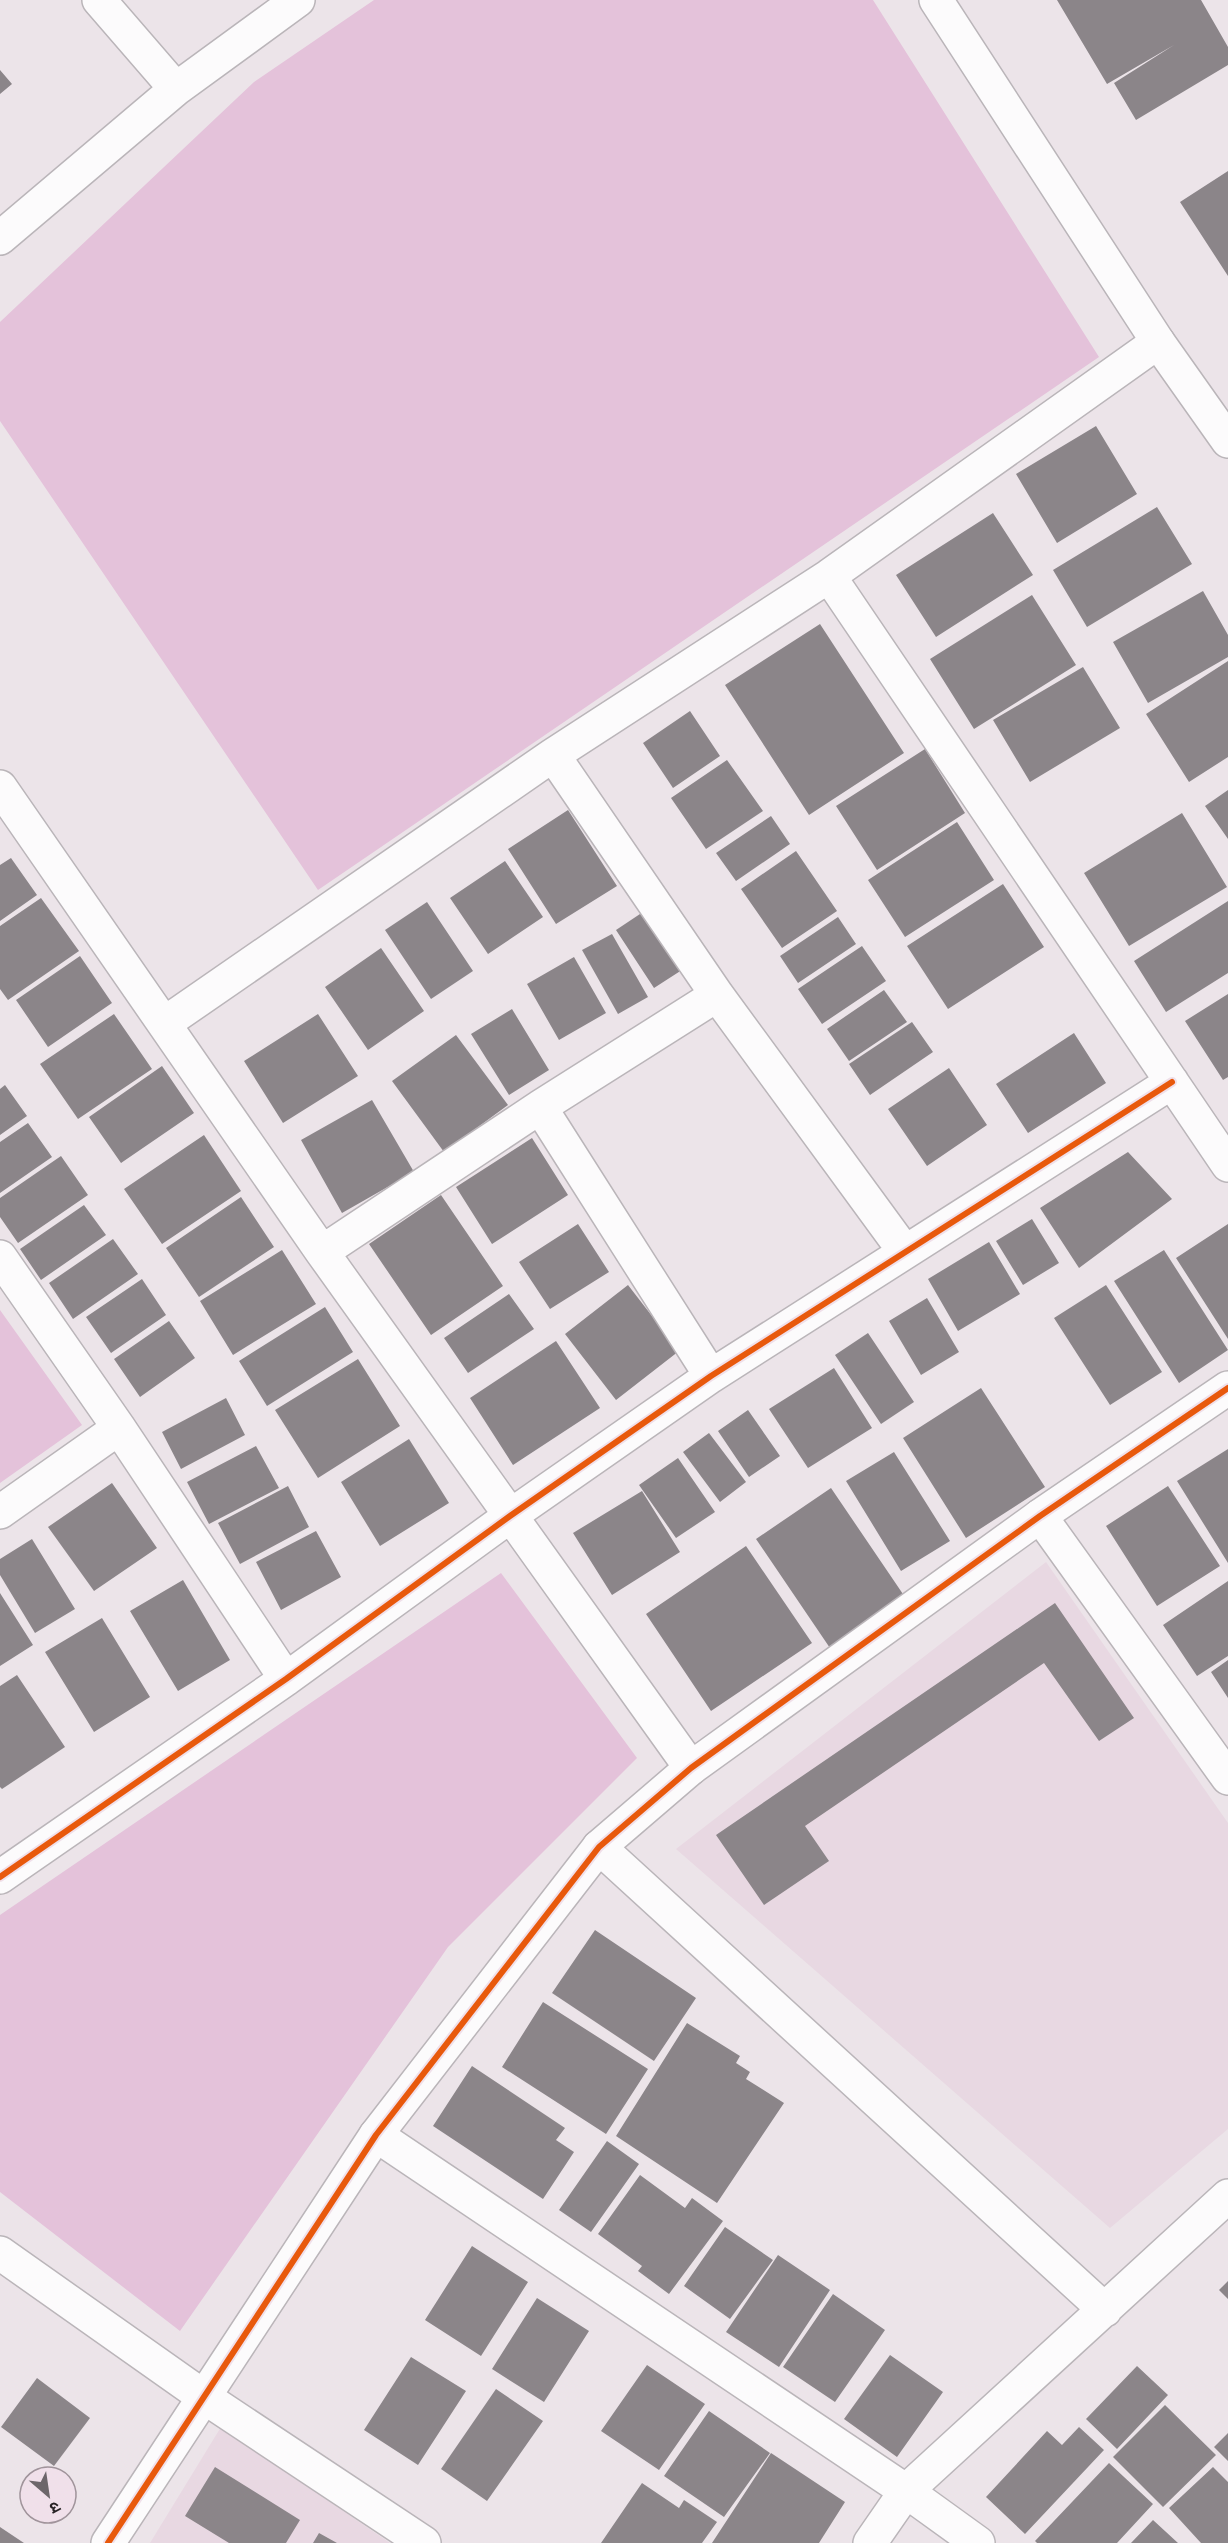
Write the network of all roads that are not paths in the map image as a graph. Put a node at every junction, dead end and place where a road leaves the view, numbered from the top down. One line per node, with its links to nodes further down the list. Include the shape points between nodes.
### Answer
1 (99, 0): 4 (street)
2 (298, 0): 4 (street)
3 (936, 0): 6 (street)
4 (176, 89): 5 (street)
5 (0, 237)
6 (1158, 342): 7 (street); 8 (street)
7 (1228, 441)
8 (829, 576): 9 (street); 13 (street)
9 (553, 755): 11 (street); 12 (street)
10 (0, 787): 12 (street)
11 (717, 994): 14 (street); 17 (street)
12 (165, 1023): 16 (street)
13 (1172, 1082): 15 (street); 17 (street)
14 (540, 1107): 16 (street); 19 (street)
15 (1228, 1165)
16 (322, 1252): 23 (street)
17 (905, 1252): 19 (street)
18 (0, 1257): 21 (street)
19 (711, 1376): 23 (street)
20 (1228, 1388): 24 (street)
21 (119, 1428): 22 (street); 25 (street)
22 (0, 1512)
23 (510, 1516): 25 (street); 26 (street)
24 (1040, 1516): 26 (street); 27 (street)
25 (286, 1679): 29 (street)
26 (691, 1768): 28 (street)
27 (1228, 1778)
28 (599, 1847): 30 (street); 33 (street)
29 (0, 1877)
30 (376, 2135): 34 (street); 35 (street)
31 (1228, 2196): 33 (street)
32 (0, 2253): 34 (street)
33 (1105, 2310): 35 (street)
34 (204, 2397): 36 (street); 37 (street)
35 (906, 2491): 38 (street); 39 (street)
36 (108, 2543)
37 (424, 2543)
38 (870, 2543)
39 (978, 2543)

